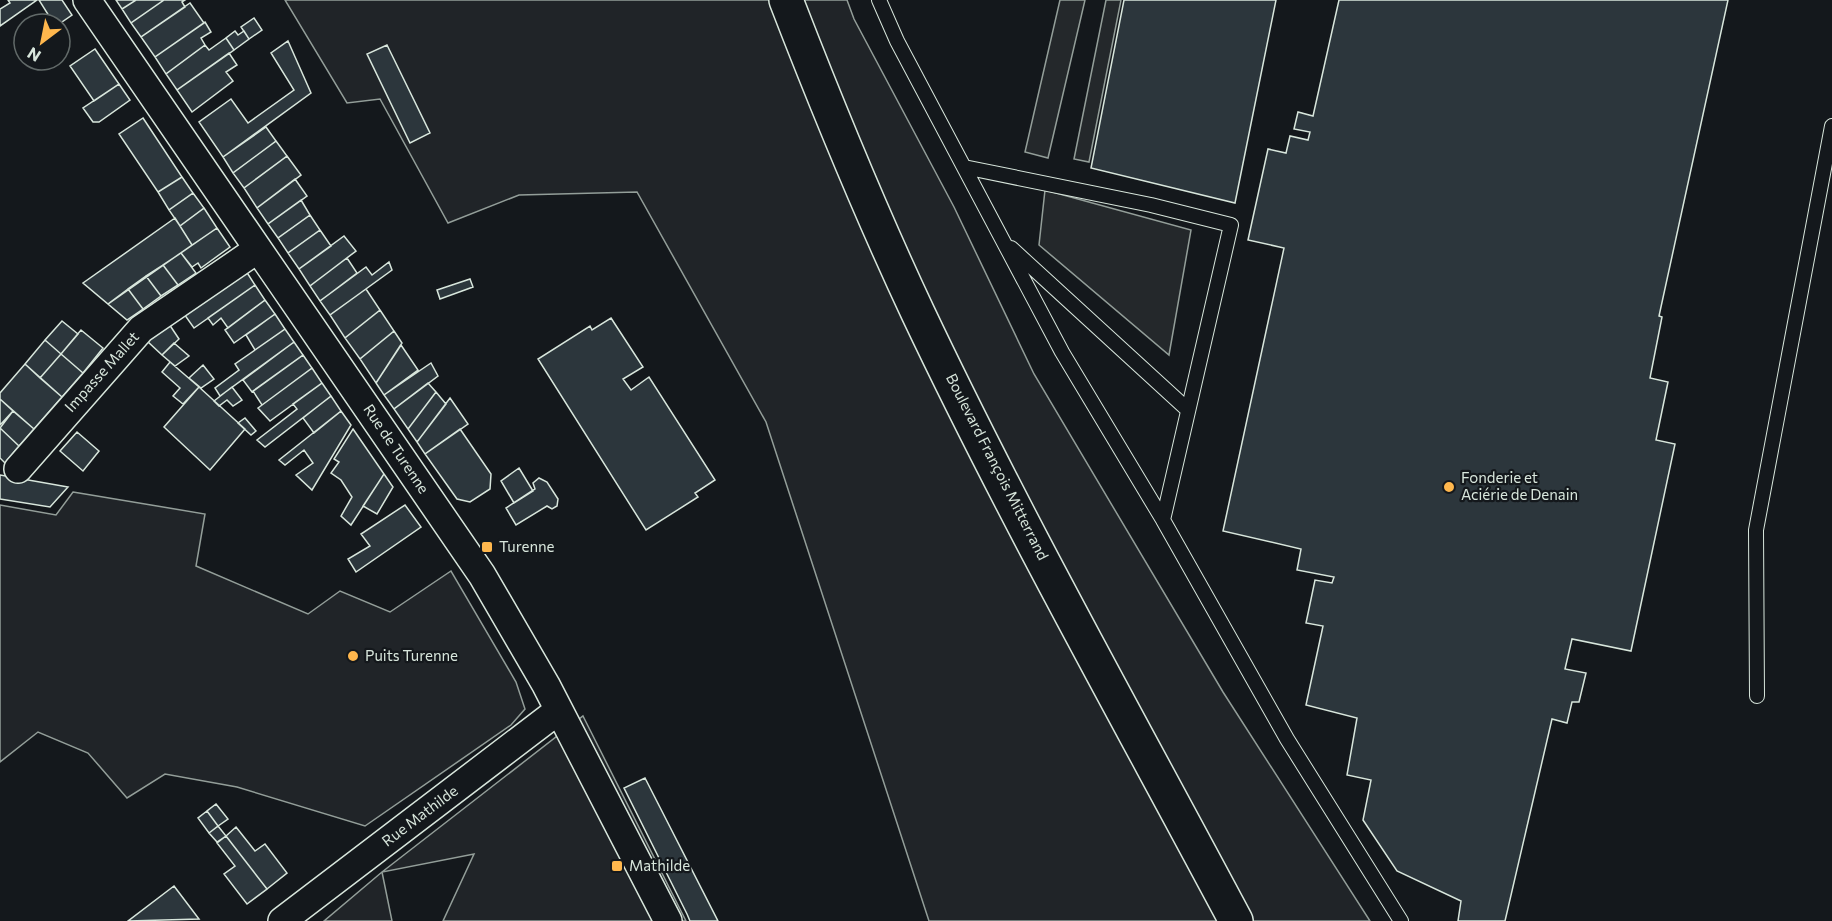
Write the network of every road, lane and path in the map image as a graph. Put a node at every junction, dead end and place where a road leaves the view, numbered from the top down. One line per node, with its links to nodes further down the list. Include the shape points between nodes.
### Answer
1 (87, 0): 7 (street, Rue de Turenne)
2 (786, 0): 15 (main road, Boulevard François Mitterrand, via 833,121 919,315)
3 (879, 0): 5 (lane)
4 (1832, 126): 11 (lane, via 1756,530)
5 (964, 167): 6 (lane); 8 (lane, via 1231,225)
6 (1002, 241): 8 (lane); 10 (lane, via 1062,352)
7 (258, 249): 9 (street, Impasse Mallet, via 141,329); 12 (street, Rue de Turenne, via 482,574)
8 (1188, 410): 10 (lane)
9 (18, 469)
10 (1163, 520): 16 (lane, via 1287,739)
11 (1757, 696)
12 (559, 710): 13 (street, Rue Mathilde); 14 (street, Rue de Turenne)
13 (282, 921)
14 (668, 921)
15 (1236, 921)
16 (1401, 921)

